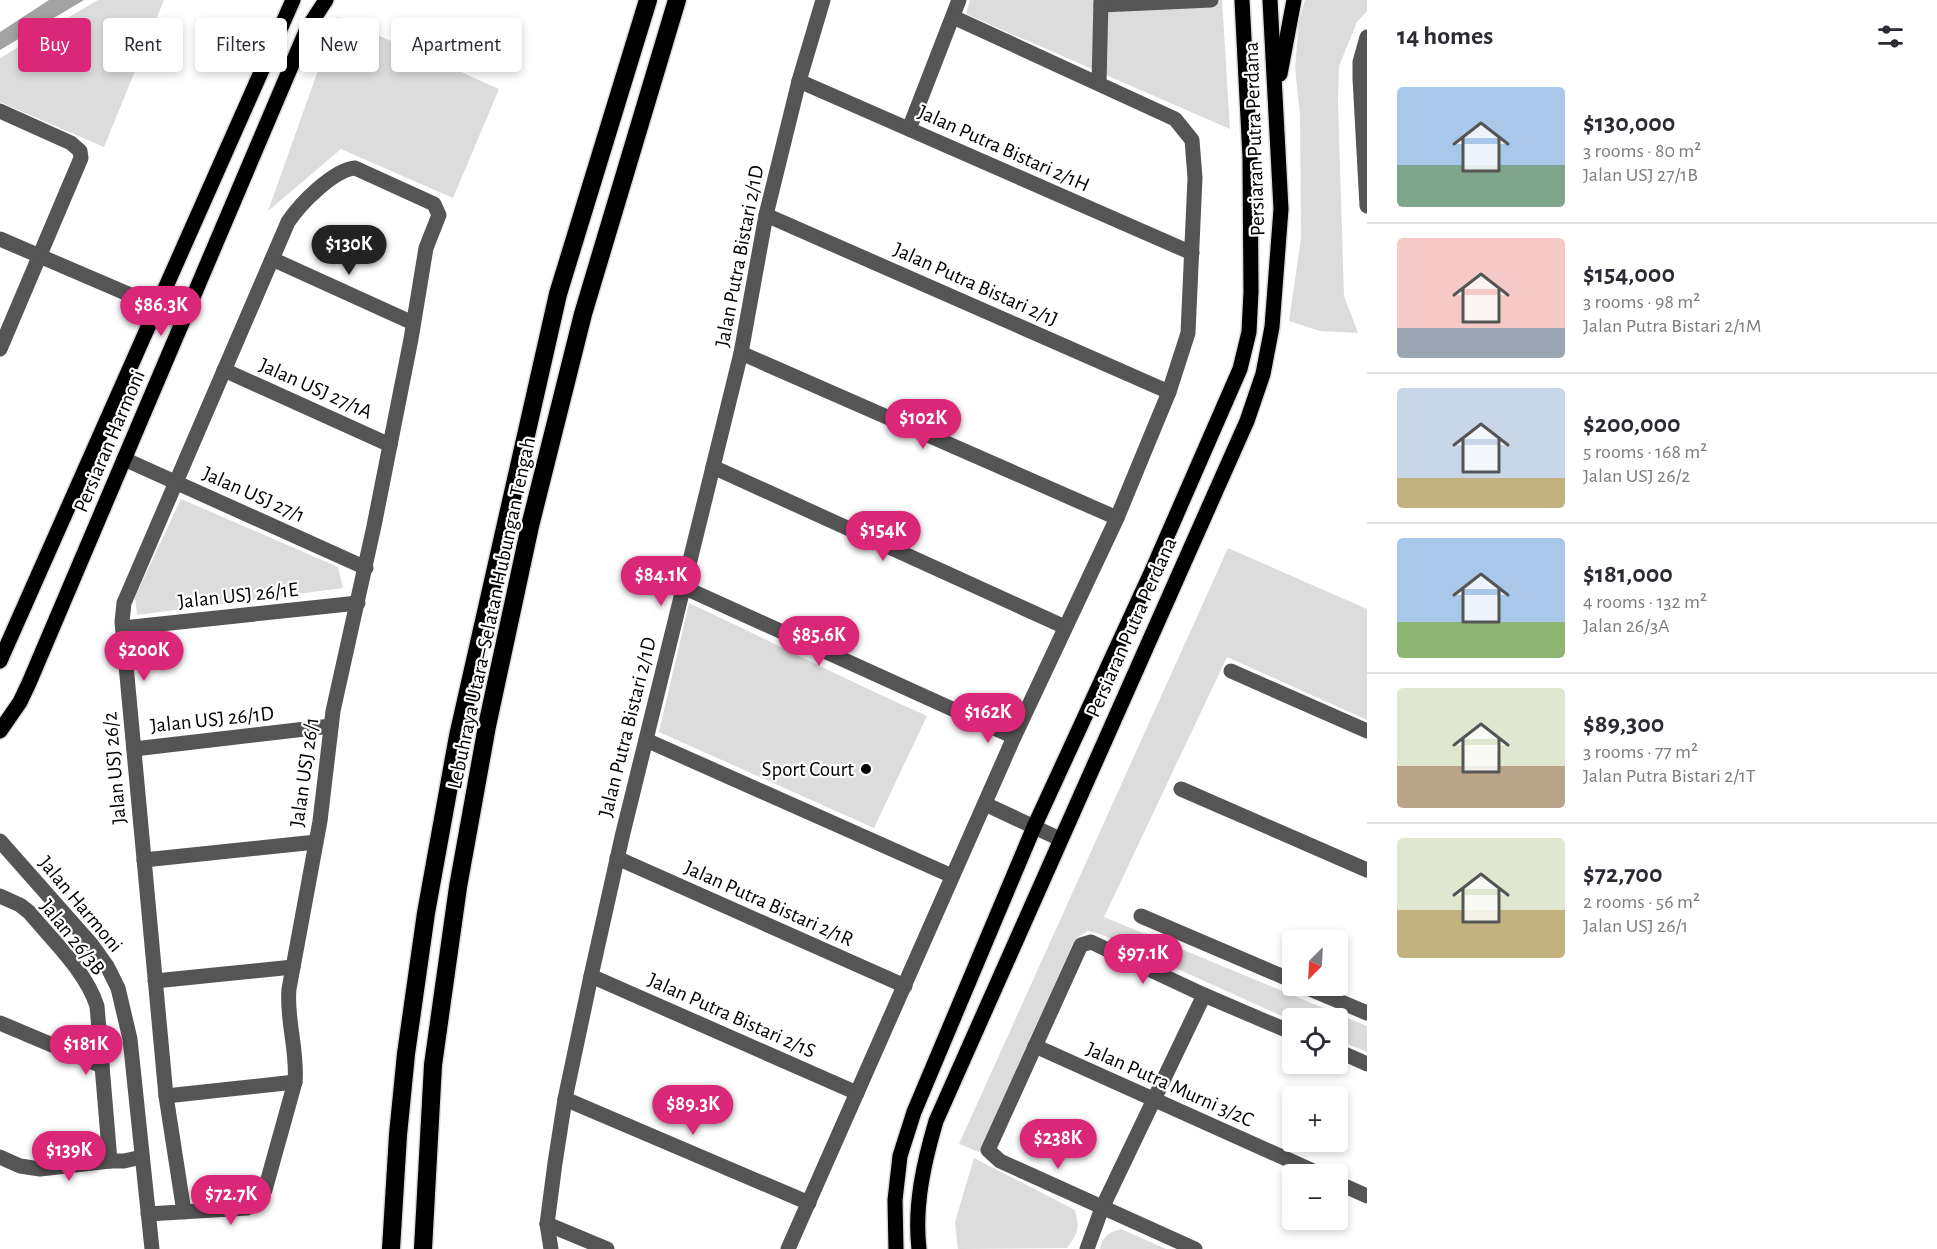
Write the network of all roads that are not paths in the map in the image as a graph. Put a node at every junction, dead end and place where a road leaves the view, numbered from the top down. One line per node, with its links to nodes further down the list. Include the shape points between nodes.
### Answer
1 (293, 0): 26 (main road, Persiaran Harmoni)
2 (326, 0): 27 (main road, Persiaran Harmoni, via 308,28)
3 (648, 0): 94 (highway, Lebuhraya Utara–Selatan Hubungan Tengah, via 558,294 458,736 426,913 406,1054)
4 (677, 0): 95 (highway, Lebuhraya Utara–Selatan Hubungan Tengah, via 583,314 530,526 487,726 458,887 433,1065)
5 (823, 0): 14 (street, Jalan Putra Bistari 2/1D)
6 (958, 0): 12 (street)
7 (1212, 0): 11 (street)
8 (1242, 0): 53 (main road, Persiaran Putra Perdana, via 1250,157 1251,292 1249,332 1240,369)
9 (1270, 0): 16 (main road, Persiaran Putra Perdana)
10 (1294, 0): 16 (main road)
11 (1101, 3): 15 (street)
12 (953, 17): 15 (street); 18 (street)
13 (1367, 37): 19 (street, via 1360,78)
14 (799, 81): 18 (street, Jalan Putra Bistari 2/1H); 20 (street, Jalan Putra Bistari 2/1D)
15 (1099, 83): 23 (street, via 1175,119 1192,140)
16 (1276, 93): 54 (main road, Persiaran Putra Perdana, via 1281,208 1272,327 1263,374 1247,421)
17 (0, 111): 24 (street, via 71,143 80,151 81,158)
18 (909, 129): 23 (street, Jalan Putra Bistari 2/1H)
19 (1367, 206)
20 (766, 215): 30 (street, Jalan Putra Bistari 2/1D); 32 (street, Jalan Putra Bistari 2/1J)
21 (430, 237): 25 (street, Jalan USJ 26/2, via 439,215 434,204 355,168 347,169 296,211); 28 (street, Jalan USJ 26/1)
22 (0, 239): 24 (street)
23 (1192, 253): 32 (street, via 1188,333)
24 (40, 256): 26 (street); 29 (street)
25 (272, 259): 28 (street); 31 (street, Jalan USJ 26/2)
26 (157, 306): 27 (street); 43 (main road, Persiaran Harmoni)
27 (184, 318): 34 (main road, Persiaran Harmoni)
28 (414, 323): 33 (street, Jalan USJ 26/1)
29 (0, 349)
30 (741, 352): 35 (street, Jalan Putra Bistari 2/1D); 37 (street)
31 (224, 370): 33 (street, Jalan USJ 27/1A); 36 (street, Jalan USJ 26/2)
32 (1169, 392): 37 (street)
33 (390, 445): 38 (street, Jalan USJ 26/1)
34 (124, 459): 36 (street, Jalan USJ 27/1); 46 (main road, Persiaran Harmoni, via 29,683)
35 (713, 467): 39 (street, Jalan Putra Bistari 2/1D); 41 (street)
36 (175, 482): 38 (street, Jalan USJ 27/1); 42 (street, Jalan USJ 26/2, via 124,603)
37 (1117, 519): 41 (street)
38 (366, 568): 40 (street, Jalan USJ 26/1)
39 (683, 587): 48 (street); 49 (street, Jalan Putra Bistari 2/1D)
40 (358, 603): 42 (street, Jalan USJ 26/1E); 45 (street, Jalan USJ 26/1)
41 (1065, 627): 48 (street)
42 (123, 628): 50 (street, Jalan USJ 26/2)
43 (0, 661)
44 (1231, 671): 47 (street)
45 (331, 726): 50 (street, Jalan USJ 26/1D); 56 (street, Jalan USJ 26/1)
46 (0, 731)
47 (1367, 731)
48 (1014, 737): 52 (street)
49 (646, 740): 57 (street, Jalan Putra Bistari 2/1D); 60 (street)
50 (134, 749): 58 (street, Jalan USJ 26/2)
51 (1181, 789): 59 (street)
52 (985, 804): 53 (street); 60 (street)
53 (1034, 827): 54 (street); 99 (main road, Persiaran Putra Perdana, via 910,1123 900,1156 895,1200)
54 (1060, 838): 100 (main road, Persiaran Putra Perdana, via 936,1120 924,1162)
55 (0, 841): 83 (street, Jalan Harmoni, via 92,945 118,988 130,1039)
56 (316, 842): 58 (street); 63 (street, Jalan USJ 26/1)
57 (617, 858): 64 (street, Jalan Putra Bistari 2/1D); 67 (street, Jalan Putra Bistari 2/1R)
58 (144, 860): 66 (street, Jalan USJ 26/2)
59 (1367, 870)
60 (952, 876): 67 (street)
61 (0, 896): 76 (street, Jalan 26/3B, via 28,912 87,984 97,1006)
62 (1141, 916): 65 (street)
63 (293, 967): 66 (street); 77 (street, Jalan USJ 26/1, via 288,999)
64 (591, 976): 78 (street, Jalan Putra Bistari 2/1S); 80 (street, Jalan Putra Bistari 2/1D)
65 (1282, 976)
66 (155, 981): 79 (street, Jalan USJ 26/2)
67 (905, 986): 78 (street)
68 (1204, 995): 72 (street); 73 (street, via 1091,942 1081,945); 81 (street)
69 (1327, 996): 70 (street)
70 (1367, 1013)
71 (0, 1023): 76 (street)
72 (1282, 1027)
73 (1035, 1046): 81 (street, Jalan Putra Murni 3/2C); 89 (street, via 988,1150 1000,1161)
74 (1348, 1055): 75 (street)
75 (1367, 1064)
76 (102, 1066): 84 (street, Jalan 26/3B)
77 (295, 1082): 79 (street); 90 (street, Jalan USJ 26/1, via 259,1201 247,1208)
78 (857, 1093): 88 (street)
79 (166, 1096): 90 (street, Jalan USJ 26/2)
80 (565, 1099): 88 (street); 92 (street, Jalan Putra Bistari 2/1D)
81 (1153, 1099): 85 (street, Jalan Putra Murni 3/2C); 89 (street)
82 (0, 1157): 84 (street, via 40,1169)
83 (142, 1157): 84 (street); 91 (street, Jalan Harmoni)
84 (110, 1161)
85 (1298, 1164)
86 (1348, 1187): 87 (street)
87 (1367, 1196)
88 (809, 1203): 98 (street)
89 (1102, 1208): 101 (street); 102 (street)
90 (184, 1212): 91 (street, Jalan USJ 26/1)
91 (148, 1214): 93 (street, Jalan Harmoni)
92 (548, 1224): 96 (street, Jalan Putra Bistari 2/1D); 97 (street)
93 (152, 1249)
94 (391, 1249)
95 (423, 1249)
96 (551, 1249)
97 (607, 1249)
98 (788, 1249)
99 (896, 1249)
100 (919, 1249)
101 (1087, 1249)
102 (1195, 1249)

